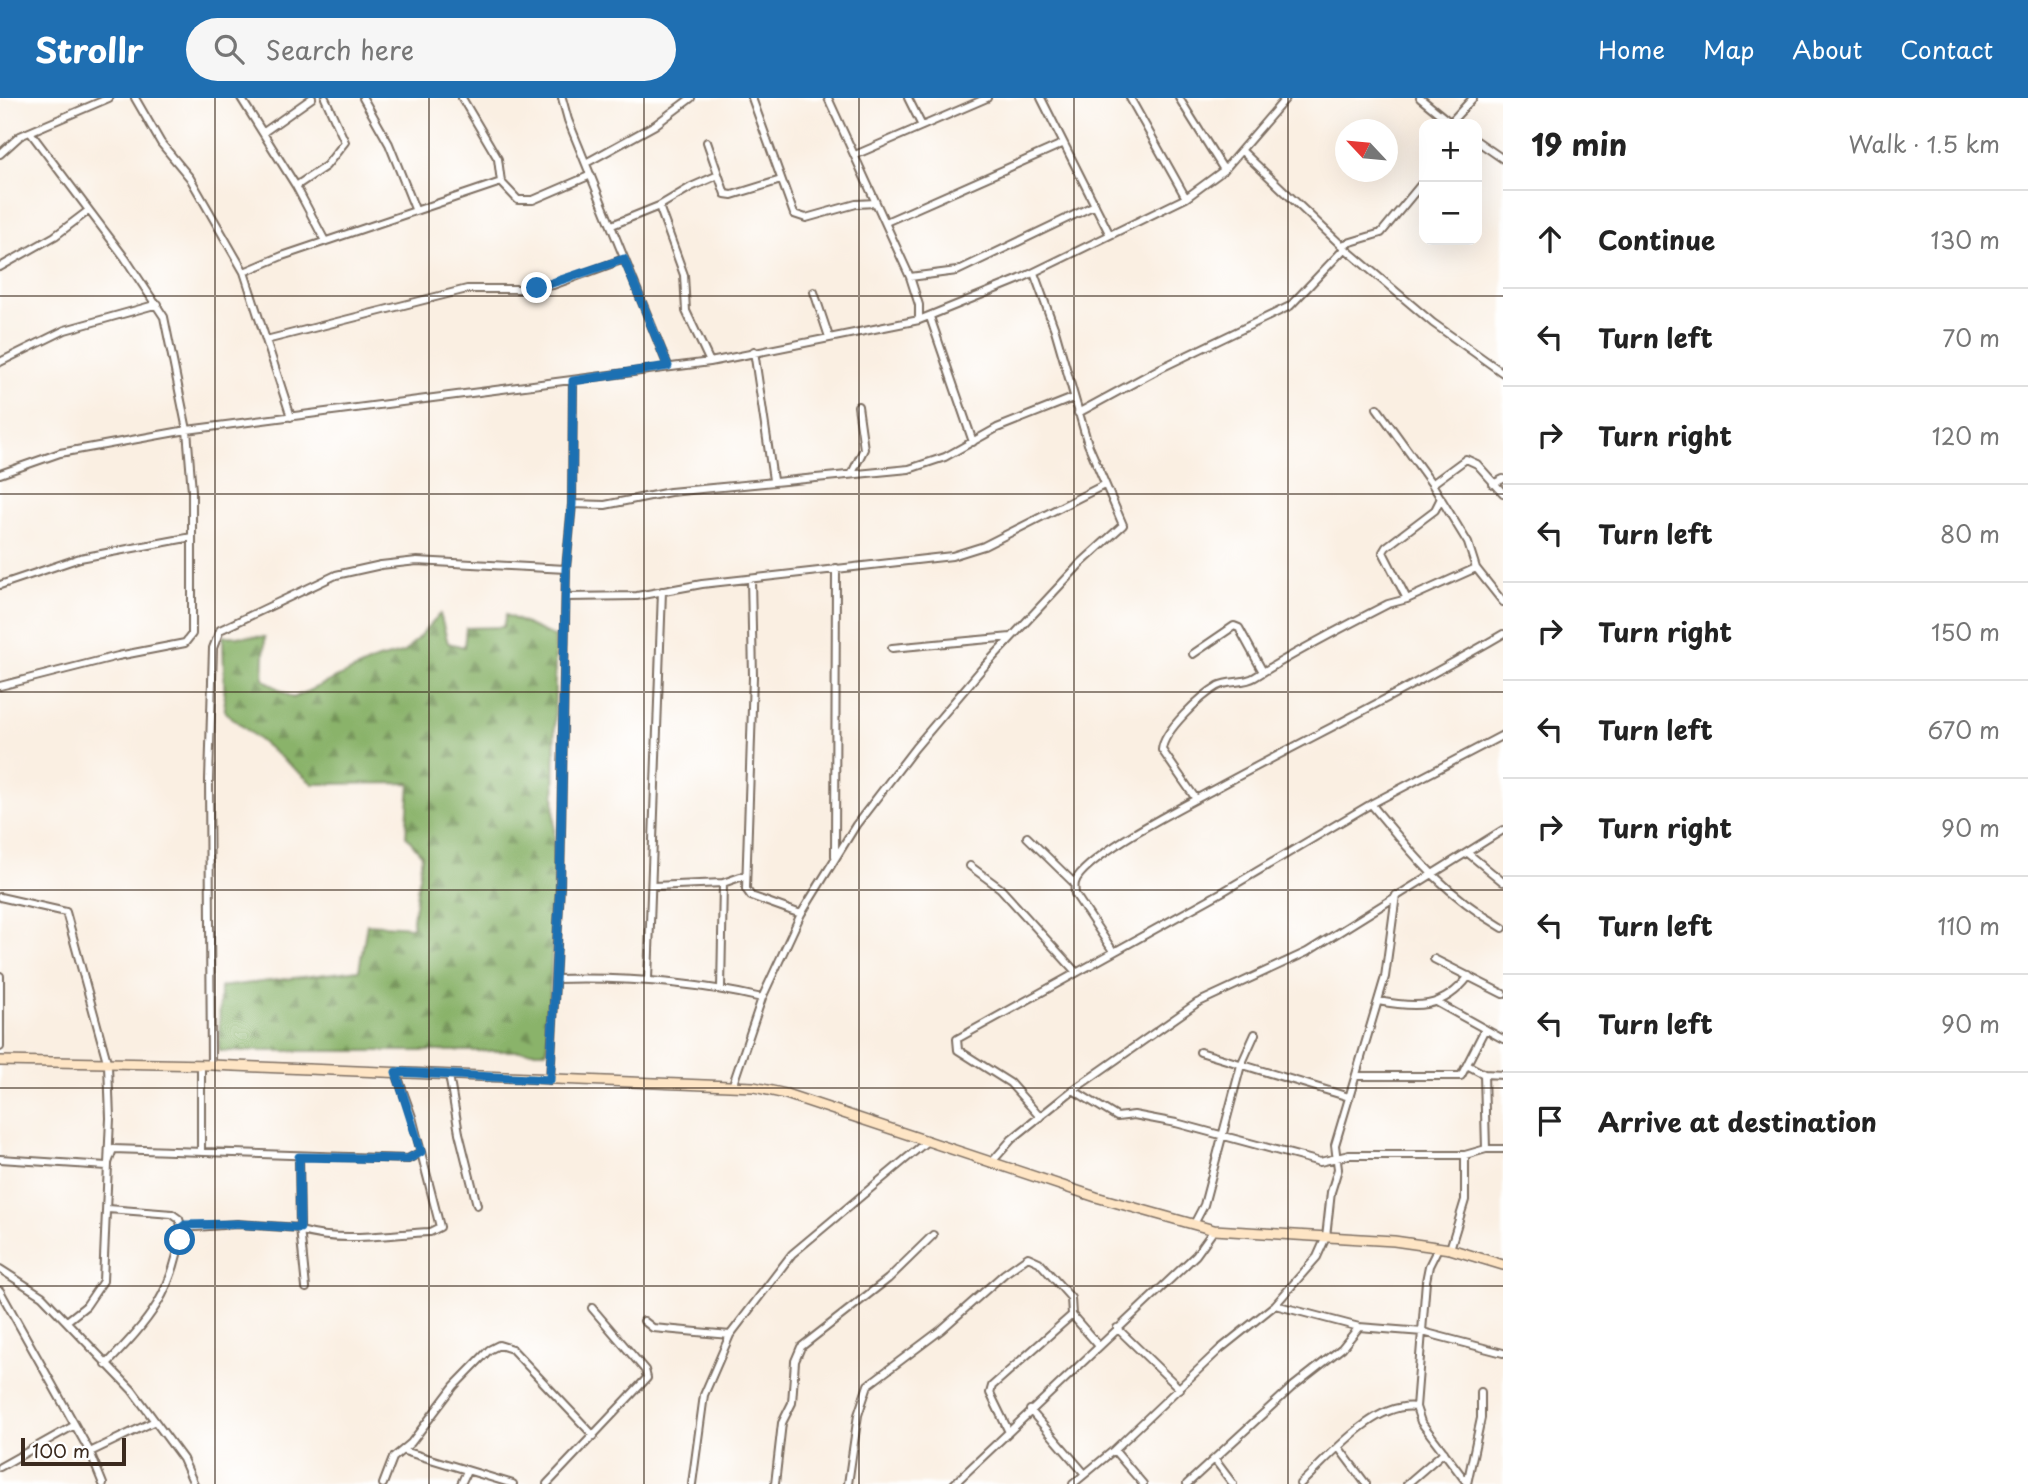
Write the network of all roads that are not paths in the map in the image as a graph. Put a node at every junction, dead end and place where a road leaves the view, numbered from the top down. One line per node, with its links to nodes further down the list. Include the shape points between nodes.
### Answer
1 (109, 98): 23 (street)
2 (135, 98): 53 (street, via 161,143 190,178)
3 (241, 98): 24 (street)
4 (312, 98): 24 (street)
5 (326, 98): 39 (street, via 345,142 326,166)
6 (363, 98): 44 (street, via 399,166)
7 (462, 98): 37 (street, via 498,159)
8 (562, 98): 32 (street)
9 (691, 98): 32 (street, via 655,125)
10 (752, 98): 36 (street)
11 (828, 98): 30 (street)
12 (908, 98): 22 (street)
13 (987, 98): 22 (street)
14 (1041, 98): 26 (street)
15 (1130, 98): 40 (street)
16 (1179, 98): 33 (street)
17 (1420, 98): 20 (street)
18 (1473, 98): 21 (street)
19 (1284, 99): 28 (street)
20 (1445, 119)
21 (1455, 119)
22 (922, 126): 30 (street)
23 (30, 132): 29 (street, via 10,142); 45 (street)
24 (264, 132): 39 (street)
25 (707, 142): 35 (street)
26 (1062, 144): 42 (street); 46 (street)
27 (1482, 144): 31 (street)
28 (1242, 151): 33 (street); 50 (street)
29 (0, 154)
30 (855, 155): 41 (street)
31 (1503, 159)
32 (586, 163): 34 (street)
33 (1224, 170): 40 (street)
34 (591, 175): 37 (street, via 533,200 518,200); 47 (street)
35 (716, 176): 36 (street, via 728,196); 43 (street)
36 (781, 180): 41 (street, via 791,209 802,218)
37 (501, 182): 44 (street)
38 (1423, 182): 50 (street, via 1381,233)
39 (296, 186): 49 (street)
40 (1186, 198): 48 (street)
41 (876, 203): 46 (street)
42 (1095, 205): 48 (street); 55 (street, via 957,271)
43 (659, 206): 47 (street); 64 (street, via 684,275 686,311)
44 (415, 209): 49 (street)
45 (88, 211): 52 (street); 57 (street)
46 (886, 222): 55 (street)
47 (612, 225): 51 (street)
48 (1110, 235): 54 (street)
49 (325, 241): 53 (street)
50 (1343, 247): 66 (street, via 1442,331); 71 (street, via 1290,306)
51 (624, 259): 61 (street, via 553,285 467,289); 65 (street)
52 (0, 267)
53 (244, 272): 61 (street)
54 (1034, 273): 58 (street); 68 (street)
55 (910, 277): 59 (street)
56 (814, 292): 60 (street)
57 (158, 304): 63 (street, via 65,330); 73 (street)
58 (930, 317): 59 (street); 74 (street)
59 (919, 320): 60 (street)
60 (829, 337): 62 (street)
61 (266, 340): 72 (street)
62 (754, 351): 64 (street); 78 (street)
63 (0, 362)
64 (710, 362): 65 (street)
65 (668, 366): 67 (street)
66 (1503, 373)
67 (573, 381): 72 (street); 84 (street)
68 (1073, 398): 71 (street); 74 (street)
69 (858, 406): 75 (street, via 864,449)
70 (1377, 408): 79 (street)
71 (1078, 413): 81 (street)
72 (291, 417): 73 (street)
73 (187, 430): 76 (street, via 60,453); 85 (street)
74 (973, 442): 75 (street, via 909,470)
75 (852, 472): 78 (street)
76 (0, 474)
77 (1503, 479): 80 (street)
78 (774, 480): 84 (street, via 606,505)
79 (1432, 484): 80 (street, via 1466,459 1477,464); 83 (street)
80 (1493, 484): 82 (street)
81 (1104, 485): 86 (street, via 964,553); 96 (street, via 1121,528 1080,564)
82 (1503, 493)
83 (1441, 498): 87 (street, via 1468,543); 93 (street, via 1435,510 1383,552)
84 (572, 504): 88 (street)
85 (192, 537): 90 (street, via 80,558); 100 (street, via 192,634 187,642)
86 (836, 568): 89 (street); 107 (street)
87 (1476, 568): 93 (street); 94 (street)
88 (566, 569): 92 (street); 138 (street, via 417,561 381,565 336,575 220,630 213,648)
89 (751, 579): 91 (street); 109 (street, via 753,677)
90 (0, 585)
91 (662, 591): 92 (street); 114 (street)
92 (566, 597): 124 (street)
93 (1407, 599): 99 (street, via 1388,604)
94 (1503, 602)
95 (1503, 634): 102 (street)
96 (1012, 637): 97 (street); 107 (street, via 915,748)
97 (892, 648)
98 (1193, 654): 99 (street, via 1234,626)
99 (1262, 670): 102 (street, via 1254,678 1218,686 1162,741 1162,750)
100 (0, 685)
101 (1503, 735): 103 (street)
102 (1196, 799): 113 (street, via 1100,858)
103 (1371, 804): 110 (street); 119 (street)
104 (1503, 830): 106 (street)
105 (1027, 837): 113 (street)
106 (1469, 854): 110 (street); 111 (street)
107 (835, 858): 117 (street)
108 (970, 866): 121 (street, via 1000,888)
109 (746, 875): 112 (street); 117 (street, via 751,895)
110 (1430, 875): 115 (street); 118 (street)
111 (1503, 882)
112 (723, 883): 114 (street); 126 (street)
113 (1074, 883): 119 (street, via 1075,894)
114 (653, 886): 125 (street)
115 (1396, 895): 129 (street); 148 (street, via 1307,952 1197,1003)
116 (0, 897): 137 (street, via 66,912)
117 (801, 914): 128 (street)
118 (1503, 928)
119 (1112, 951): 121 (street)
120 (1434, 959): 123 (street)
121 (1075, 971): 150 (street, via 959,1036 956,1042 958,1050 1016,1088)
122 (0, 976): 134 (street)
123 (1469, 976): 127 (street); 130 (street)
124 (556, 979): 125 (street); 146 (street)
125 (648, 979): 126 (street)
126 (721, 989): 128 (street)
127 (1503, 993)
128 (762, 998): 147 (street)
129 (1378, 1001): 130 (street); 145 (street)
130 (1438, 1003): 131 (street)
131 (1485, 1029): 133 (street); 140 (street)
132 (1255, 1034): 139 (street)
133 (1503, 1039)
134 (0, 1047)
135 (1200, 1052): 139 (street)
136 (0, 1061): 137 (main road)
137 (108, 1065): 138 (main road); 162 (street)
138 (206, 1065): 141 (main road); 155 (street)
139 (1241, 1065): 149 (street); 151 (street)
140 (1467, 1065): 143 (street); 145 (street, via 1461,1076)
141 (396, 1072): 142 (main road); 156 (street)
142 (450, 1074): 146 (main road); 163 (street)
143 (1484, 1074): 144 (street); 153 (street)
144 (1503, 1075)
145 (1356, 1076): 149 (street)
146 (550, 1080): 147 (main road)
147 (733, 1084): 152 (main road, via 786,1094)
148 (1073, 1090): 150 (street); 151 (street, via 1117,1117 1134,1115 1176,1123)
149 (1349, 1097): 158 (street)
150 (1040, 1117): 161 (street)
151 (1220, 1137): 158 (street, via 1311,1160 1328,1162); 165 (street, via 1204,1205)
152 (926, 1142): 161 (main road); 185 (street, via 792,1254)
153 (1486, 1149): 154 (street); 157 (street)
154 (1503, 1149)
155 (201, 1151): 159 (street); 162 (street, via 113,1149)
156 (421, 1152): 159 (street, via 408,1159); 167 (street, via 438,1230 355,1236 314,1235)
157 (1465, 1155): 158 (street); 172 (street, via 1465,1200)
158 (1335, 1156): 170 (street, via 1338,1169)
159 (299, 1157): 167 (street)
160 (0, 1159): 162 (street)
161 (991, 1163): 165 (main road)
162 (107, 1166): 164 (street)
163 (477, 1205)
164 (108, 1209): 166 (street, via 172,1214); 180 (street, via 103,1281 86,1306)
165 (1194, 1224): 168 (main road)
166 (181, 1228): 167 (street, via 237,1224); 188 (street, via 165,1294 141,1329)
167 (301, 1229): 175 (street)
168 (1214, 1230): 170 (main road); 183 (street, via 1196,1255)
169 (933, 1235): 213 (street, via 888,1279 801,1348 794,1361 792,1403 782,1423)
170 (1326, 1237): 171 (main road, via 1363,1237); 177 (street, via 1317,1257)
171 (1438, 1248): 172 (main road); 184 (street, via 1429,1266)
172 (1450, 1249): 173 (main road)
173 (1503, 1265)
174 (0, 1269): 180 (street, via 42,1296)
175 (306, 1288)
176 (0, 1291): 194 (street)
177 (1275, 1305): 182 (street); 189 (street)
178 (592, 1308): 196 (street, via 647,1378)
179 (1072, 1315): 186 (street); 195 (street, via 992,1386 990,1393); 214 (street, via 1071,1298 1039,1262 1028,1257 1003,1275 941,1331 868,1385 858,1415)
180 (67, 1321): 188 (street)
181 (643, 1321): 185 (street, via 653,1328)
182 (1359, 1327): 184 (street); 202 (street, via 1342,1348 1291,1388)
183 (1116, 1328): 186 (street); 189 (street)
184 (1423, 1332): 187 (street); 191 (street)
185 (730, 1335): 212 (street, via 704,1395)
186 (1098, 1346): 192 (street)
187 (1503, 1353)
188 (106, 1365): 193 (street)
189 (1180, 1389): 198 (street)
190 (1480, 1392): 223 (street, via 1481,1418)
191 (1416, 1407): 197 (street, via 1387,1410); 200 (street, via 1421,1422)
192 (1030, 1410): 195 (street); 205 (street)
193 (155, 1421): 201 (street); 207 (street, via 183,1459)
194 (75, 1425): 201 (street); 203 (street)
195 (1009, 1432): 215 (street)
196 (594, 1436): 199 (street, via 512,1349 499,1345 454,1386); 211 (street)
197 (1339, 1448): 220 (street); 221 (street)
198 (1114, 1450): 205 (street); 217 (street)
199 (404, 1451): 204 (street); 208 (street, via 393,1458)
200 (1444, 1451): 222 (street); 223 (street)
201 (90, 1452): 206 (street)
202 (1215, 1460): 218 (street); 219 (street)
203 (0, 1467)
204 (467, 1471): 209 (street); 210 (street)
205 (1085, 1474): 216 (street)
206 (103, 1484)
207 (194, 1484)
208 (383, 1484)
209 (461, 1484)
210 (513, 1484)
211 (547, 1484)
212 (692, 1484)
213 (775, 1484)
214 (848, 1484)
215 (954, 1484)
216 (1073, 1484)
217 (1143, 1484)
218 (1187, 1484)
219 (1233, 1484)
220 (1300, 1484)
221 (1366, 1484)
222 (1407, 1484)
223 (1467, 1484)

